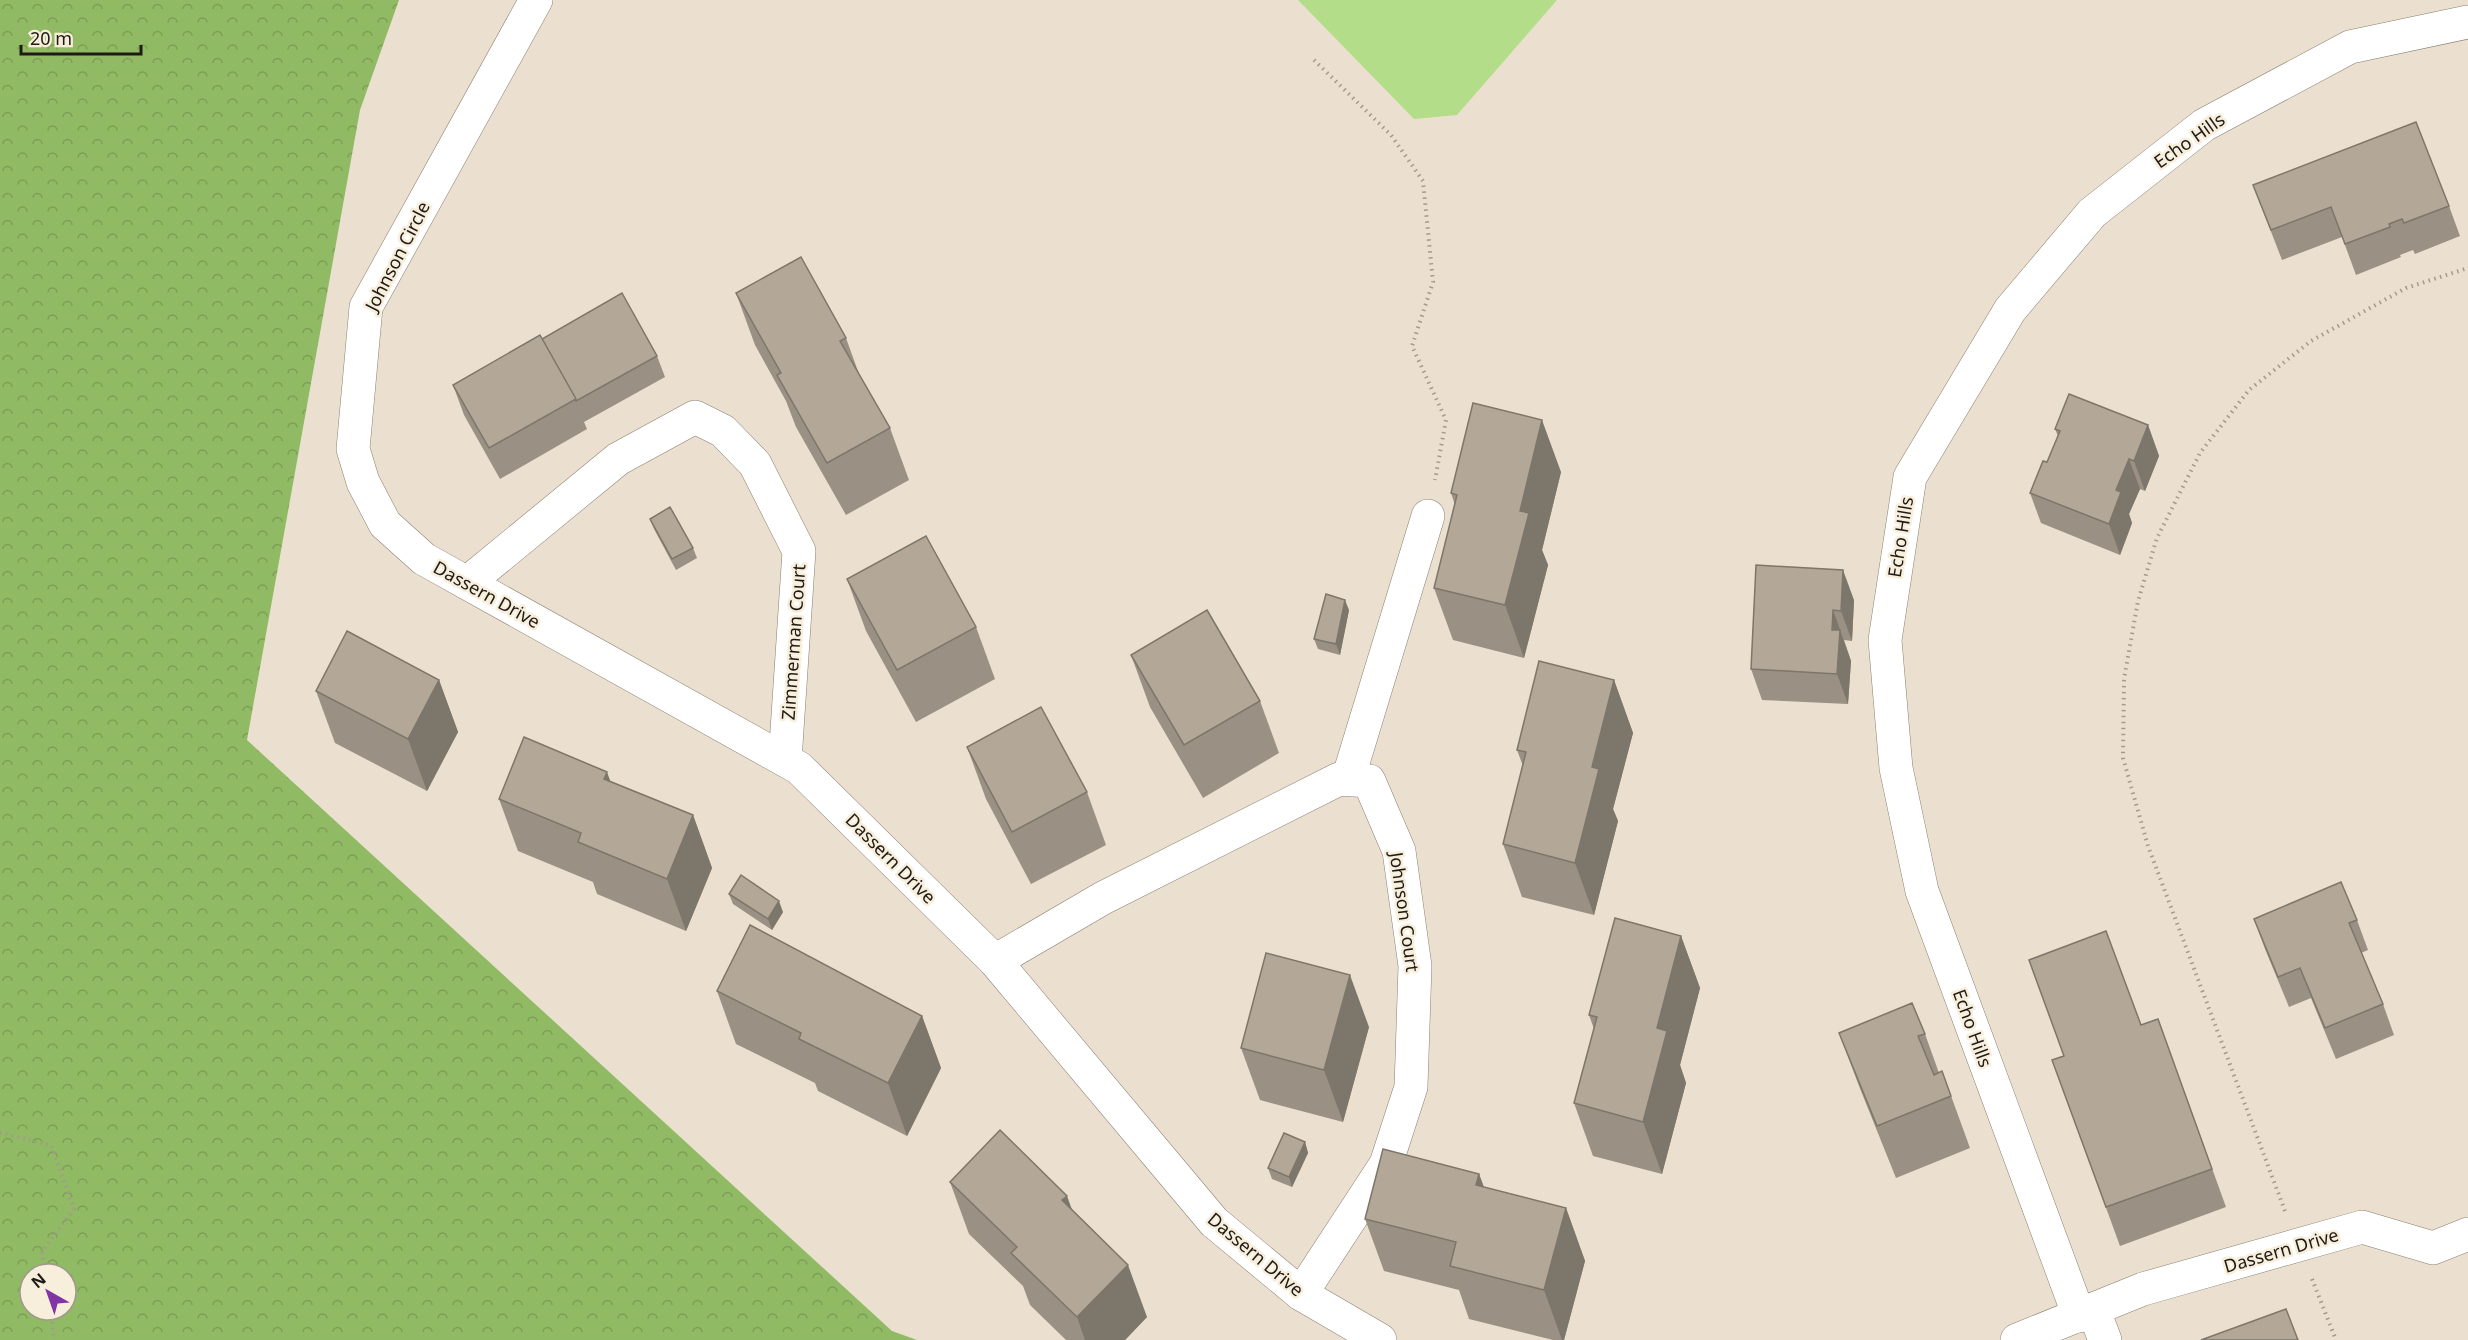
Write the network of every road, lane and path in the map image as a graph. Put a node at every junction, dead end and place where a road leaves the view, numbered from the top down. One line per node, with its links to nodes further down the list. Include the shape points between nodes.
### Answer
1 (536, 0): 5 (street, Johnson Circle, via 366,307)
2 (2468, 22): 17 (street, Echo Hills, via 2350,47 2204,125 2092,213 2010,310 1910,477 1885,640 1896,768 1922,891)
3 (1314, 60): 6 (path, via 1392,135 1423,181 1433,282 1412,346 1446,420)
4 (2468, 268): 13 (path, via 2406,288 2339,325 2311,341 2249,390 2200,453 2157,538 2138,601 2124,679 2123,758 2148,846)
5 (353, 449): 7 (street, Dassern Drive, via 363,482 385,524 424,559)
6 (1428, 516): 9 (street)
7 (467, 583): 8 (street, Dassern Drive); 8 (street, Zimmerman Court, via 618,459 695,417 723,431 755,464 799,551)
8 (785, 760): 10 (street, Dassern Drive, via 799,768)
9 (1348, 779): 10 (street, via 1339,779 1103,898); 15 (street, Johnson Court, via 1369,781 1400,851 1415,966 1411,1087 1386,1164)
10 (995, 961): 15 (street, Dassern Drive, via 1214,1222)
11 (0, 1133): 14 (path, via 51,1144 74,1209 42,1252)
12 (2468, 1234): 13 (street, Dassern Drive, via 2433,1248 2362,1227)
13 (2298, 1245): 17 (street, Dassern Drive, via 2143,1289); 21 (path)
14 (44, 1262)
15 (1301, 1294): 19 (street, Dassern Drive)
16 (52, 1322): 18 (path)
17 (2093, 1322): 20 (street, Dassern Drive)
18 (54, 1340)
19 (1380, 1340)
20 (2017, 1340)
21 (2336, 1340)

